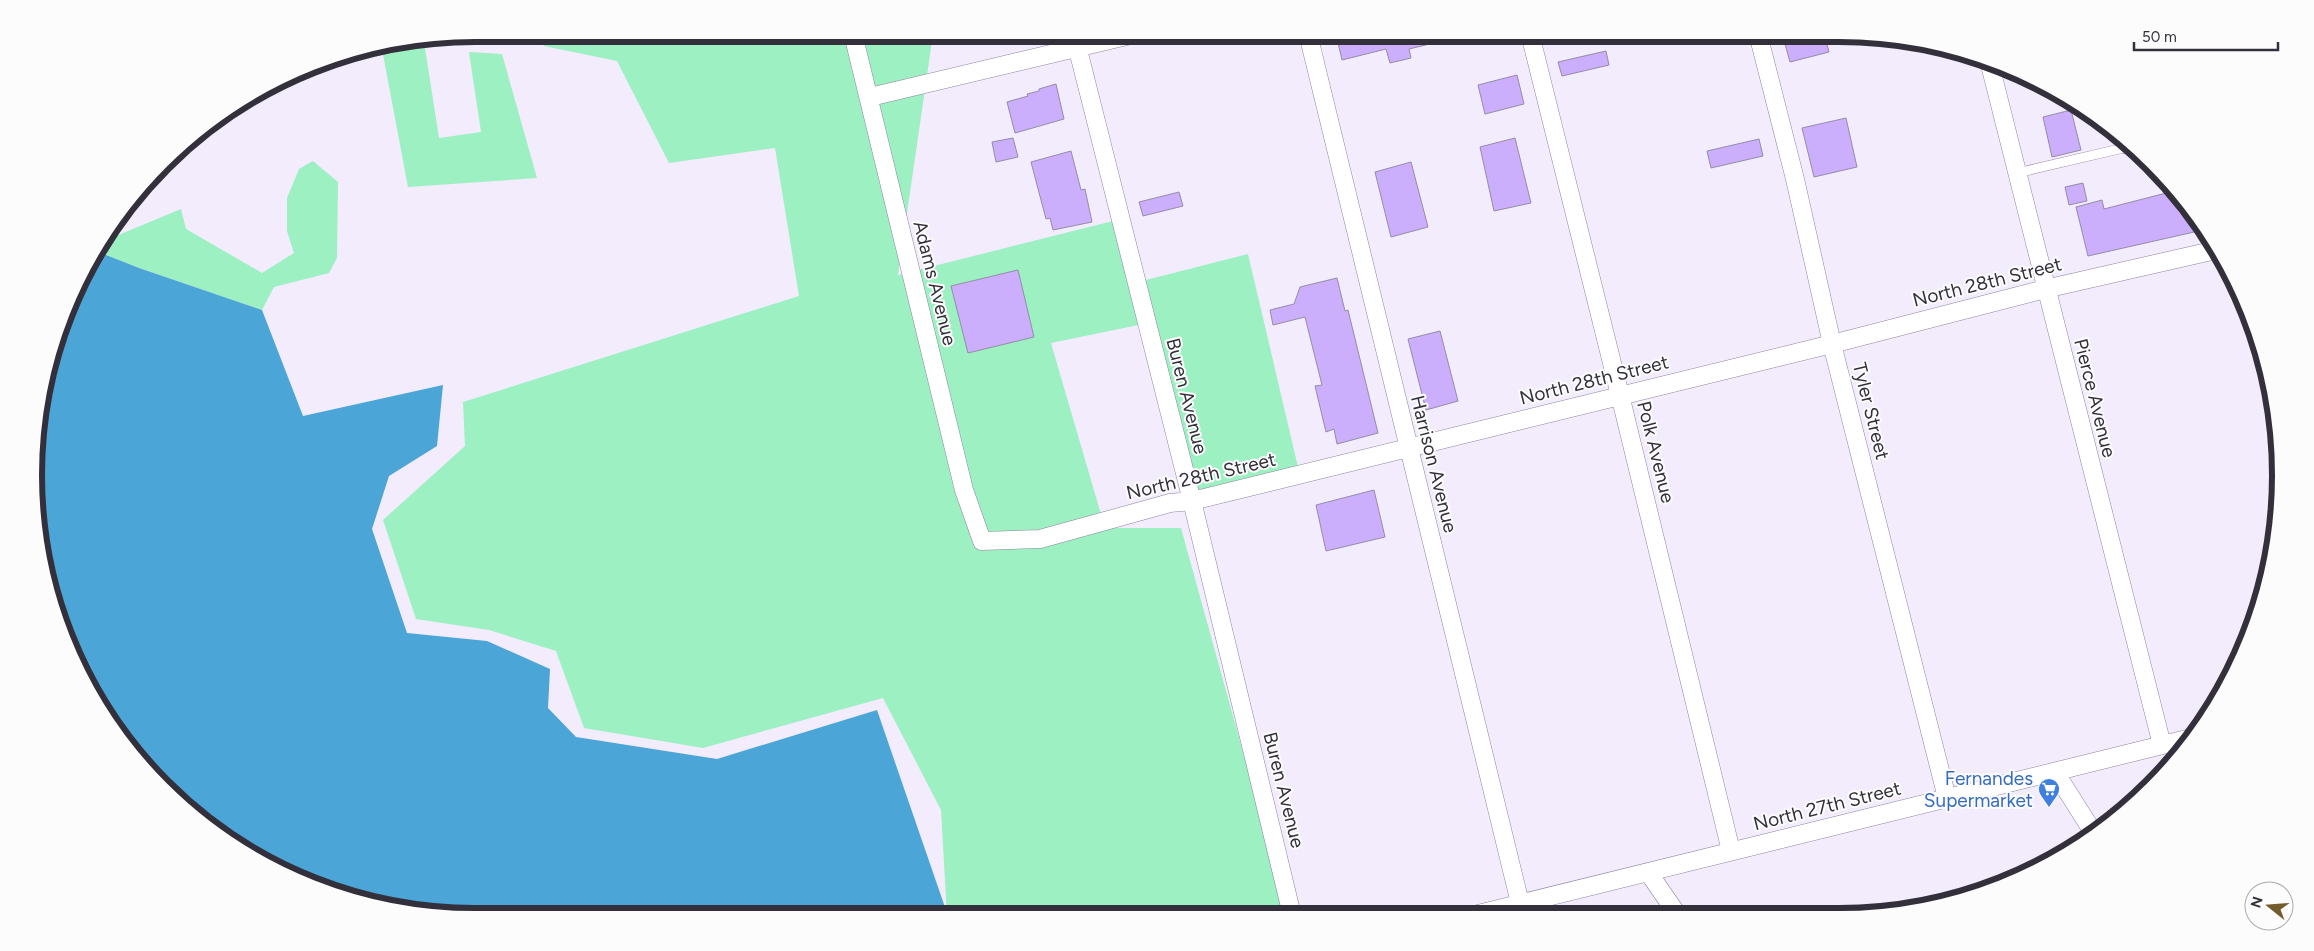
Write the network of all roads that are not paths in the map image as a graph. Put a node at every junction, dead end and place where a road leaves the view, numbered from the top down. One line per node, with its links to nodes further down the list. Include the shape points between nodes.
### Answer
1 (855, 42): 8 (street, Adams Avenue)
2 (1072, 42): 8 (street)
3 (1076, 42): 16 (street, Buren Avenue)
4 (1310, 42): 15 (street, Harrison Avenue)
5 (1532, 42): 14 (street, Polk Avenue)
6 (1760, 42): 13 (street, Tyler Street)
7 (1991, 70): 10 (street, Pierce Avenue)
8 (870, 97): 17 (street, Adams Avenue, via 964,490)
9 (2122, 149): 10 (lane)
10 (2017, 173): 12 (street, Pierce Avenue)
11 (2209, 252): 12 (street, North 28th Street)
12 (2045, 289): 13 (street, North 28th Street); 19 (street, Pierce Avenue)
13 (1832, 344): 14 (street, North 28th Street); 21 (street, Tyler Street)
14 (1620, 395): 15 (street, North 28th Street); 23 (street, Polk Avenue)
15 (1407, 447): 16 (street, North 28th Street); 25 (street, Harrison Avenue)
16 (1192, 501): 17 (street, North 28th Street, via 1170,503 1040,539); 26 (street, Buren Avenue)
17 (982, 541)
18 (2181, 740): 19 (street, North 27th Street)
19 (2162, 745): 20 (street, North 27th Street)
20 (2055, 772): 21 (street, North 27th Street); 22 (street)
21 (1947, 798): 23 (street, North 27th Street)
22 (2090, 828)
23 (1731, 851): 24 (street, North 27th Street)
24 (1648, 872): 25 (street, North 27th Street); 28 (street)
25 (1520, 903): 27 (street, North 27th Street)
26 (1290, 908)
27 (1501, 908)
28 (1673, 908)

